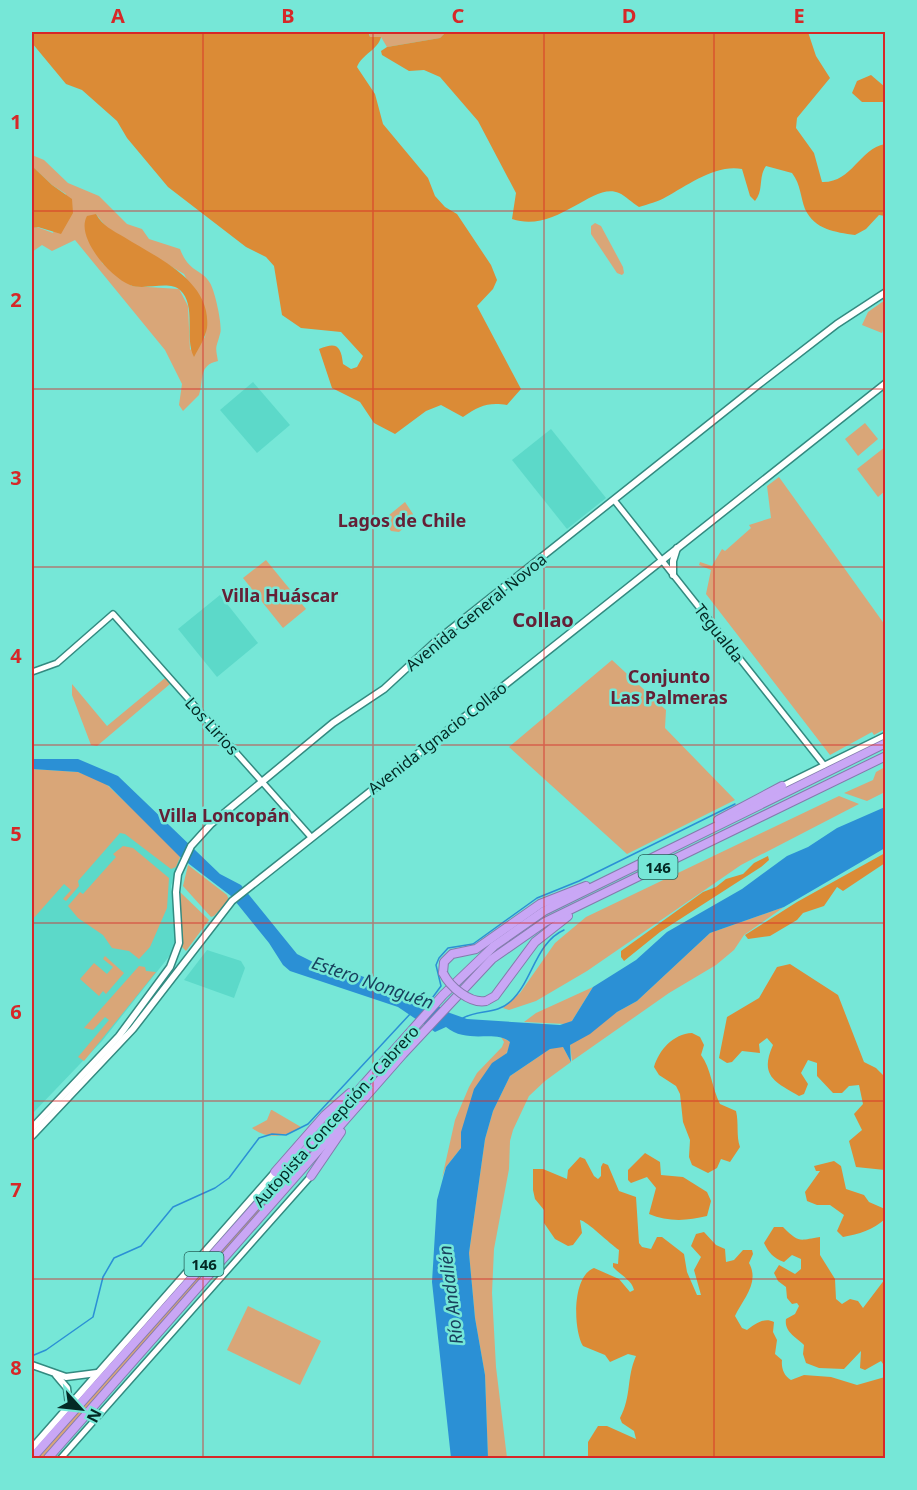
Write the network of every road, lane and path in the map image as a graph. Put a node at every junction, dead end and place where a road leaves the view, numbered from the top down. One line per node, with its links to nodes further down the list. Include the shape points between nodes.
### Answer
1 (885, 292): 3 (main road, Avenida General Novoa, via 837,324)
2 (885, 383): 4 (main road, Avenida Ignacio Collao)
3 (614, 500): 5 (street, Tegualda); 12 (main road, Avenida General Novoa, via 436,641 384,689 337,720)
4 (677, 548): 5 (main road, Avenida Ignacio Collao); 6 (main road)
5 (661, 560): 6 (street, Tegualda); 14 (main road, Avenida Ignacio Collao)
6 (673, 575): 11 (street, Tegualda)
7 (32, 672): 12 (street, Los Lirios, via 57,663 113,614)
8 (885, 735): 11 (street)
9 (885, 744): 15 (highway, Autopista Concepción - Cabrero / 146)
10 (885, 756): 17 (highway, Autopista Concepción - Cabrero / 146)
11 (825, 765): 13 (street)
12 (260, 781): 14 (street, Los Lirios); 22 (main road, Avenida General Novoa, via 193,844 180,868 176,892 178,952 156,987 111,1046)
13 (783, 786): 15 (highway)
14 (311, 837): 23 (main road, Avenida Ignacio Collao, via 232,901 133,1029)
15 (674, 847): 16 (highway, Autopista Concepción - Cabrero / 146)
16 (608, 879): 17 (highway, bridge, via 556,896 476,949 452,954 444,962 443,973 470,999 486,1002 495,996 540,937); 18 (highway, Autopista Concepción - Cabrero / 146, via 513,931 476,962)
17 (591, 900): 18 (highway, Autopista Concepción - Cabrero / 146, via 513,942)
18 (447, 998): 19 (highway, Autopista Concepción - Cabrero / 146)
19 (421, 1027): 20 (highway, Autopista Concepción - Cabrero / 146); 21 (highway, Autopista Concepción - Cabrero / 146)
20 (376, 1071): 24 (highway, via 325,1115); 31 (highway, Autopista Concepción - Cabrero / 146)
21 (357, 1107): 25 (highway); 32 (highway, Autopista Concepción - Cabrero / 146)
22 (32, 1128)
23 (32, 1136)
24 (275, 1172): 27 (main road)
25 (312, 1176): 33 (street)
26 (32, 1365): 28 (main road)
27 (99, 1372): 28 (main road, via 73,1377); 29 (main road)
28 (53, 1373): 29 (main road, via 66,1385)
29 (69, 1405): 30 (main road)
30 (32, 1448)
31 (32, 1458)
32 (48, 1458)
33 (61, 1458)

